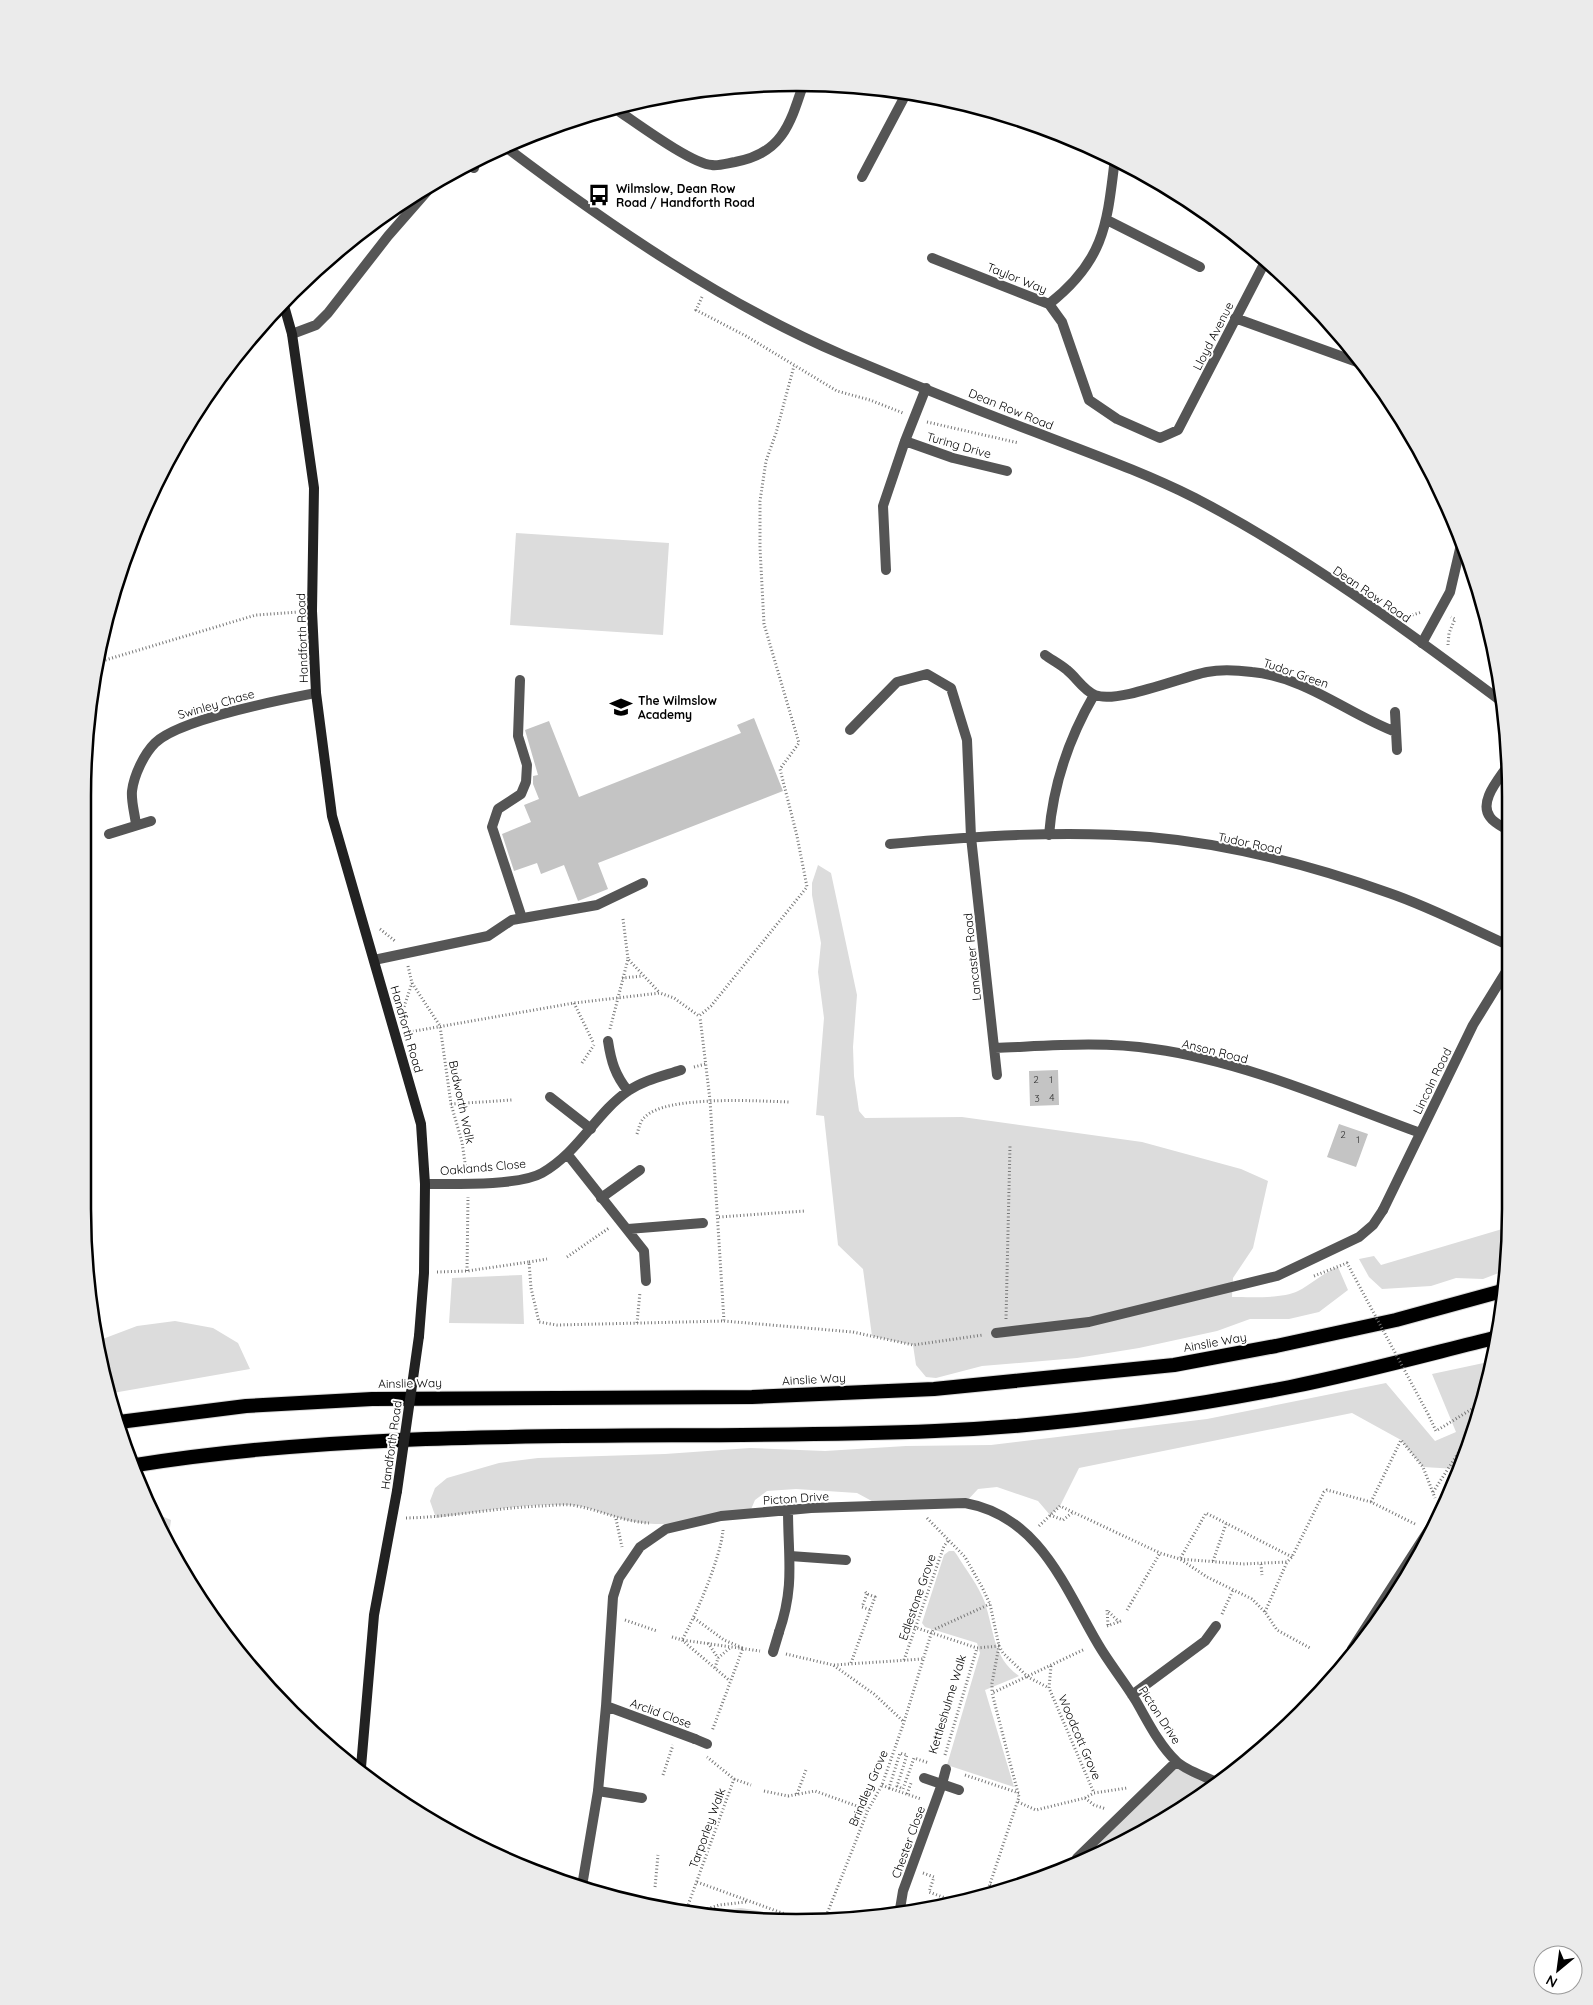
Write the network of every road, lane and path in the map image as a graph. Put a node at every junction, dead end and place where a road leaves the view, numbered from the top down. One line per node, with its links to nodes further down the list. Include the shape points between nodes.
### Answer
1 (801, 91): 3 (street, via 787,130 766,152 711,165 678,150)
2 (903, 100): 6 (street)
3 (622, 113)
4 (512, 152): 12 (street, Dean Row Road)
5 (1114, 167): 8 (street, Taylor Way)
6 (862, 177)
7 (415, 204): 16 (street, via 328,313 316,325)
8 (1107, 220): 11 (street); 13 (street, Taylor Way, via 1100,244 1089,260 1064,292)
9 (932, 258): 13 (street, Taylor Way)
10 (1263, 267): 15 (street, Lloyd Avenue)
11 (1200, 268)
12 (706, 286): 18 (street, Dean Row Road, via 842,355); 52 (path, via 696,310 794,366 766,461 760,501 760,548 764,624 799,743 780,769 807,887 700,1016 674,998)
13 (1049, 304): 15 (street, Lloyd Avenue, via 1062,322 1089,400 1117,419 1160,438 1178,430)
14 (286, 311): 16 (main road, Handforth Road)
15 (1235, 318): 17 (street)
16 (292, 334): 23 (main road, Handforth Road, via 314,488)
17 (1350, 359)
18 (926, 388): 19 (street, Turing Drive); 24 (street, Dean Row Road, via 1099,455 1194,498 1253,530)
19 (905, 441): 20 (street, Turing Drive, via 952,458); 22 (street, Turing Drive, via 883,506)
20 (1008, 471)
21 (1459, 556): 24 (street, via 1450,592)
22 (886, 570)
23 (312, 611): 26 (path, via 256,615); 28 (main road, Handforth Road)
24 (1422, 644): 30 (street, Dean Row Road)
25 (1045, 655): 29 (street, via 1068,670)
26 (105, 660)
27 (520, 680): 44 (street, via 518,736 527,764 526,782 521,794 498,809 492,828)
28 (316, 693): 37 (street, Swinley Chase, via 258,705 176,729 155,743 139,766 132,791); 48 (main road, Handforth Road, via 332,816)
29 (1094, 694): 33 (street, Tudor Green, via 1114,696 1208,672 1255,672 1318,692); 40 (street, via 1067,751 1052,801)
30 (1495, 696)
31 (1395, 712): 33 (street)
32 (850, 730): 41 (street, via 897,682 927,674 951,688 967,740)
33 (1396, 732): 34 (street)
34 (1397, 750)
35 (1501, 776): 38 (street, via 1486,801 1491,818)
36 (151, 821): 37 (street)
37 (136, 825): 39 (street)
38 (1502, 826)
39 (109, 834)
40 (1049, 835): 41 (street, Tudor Road); 46 (street, Tudor Road, via 1150,838 1239,851 1390,893)
41 (971, 837): 42 (street, Tudor Road); 59 (street, Lancaster Road)
42 (890, 844)
43 (643, 883): 44 (street, via 597,905)
44 (522, 918): 48 (street, via 512,920 488,936)
45 (623, 919): 47 (path)
46 (1502, 942)
47 (628, 959): 49 (path); 50 (path)
48 (374, 960): 56 (main road, Handforth Road)
49 (644, 976): 50 (path); 52 (path)
50 (622, 978): 53 (path)
51 (1502, 978): 68 (street, Lincoln Road, via 1473,1025)
52 (660, 993): 53 (path)
53 (617, 997): 54 (path); 57 (path)
54 (574, 1003): 55 (path); 58 (path)
55 (440, 1026): 56 (path); 66 (path, Budworth Walk)
56 (396, 1035): 74 (main road, Handforth Road, via 421,1124)
57 (608, 1041): 62 (street, via 617,1077)
58 (594, 1045)
59 (995, 1048): 61 (street, Lancaster Road); 68 (street, Anson Road, via 1087,1044 1154,1049 1235,1067)
60 (681, 1070): 62 (street, Oaklands Close)
61 (997, 1075)
62 (628, 1090): 67 (street, Oaklands Close)
63 (550, 1097): 67 (street)
64 (512, 1100): 66 (path)
65 (789, 1102): 69 (path, via 710,1100 652,1112 645,1116)
66 (451, 1104): 73 (path, Budworth Walk, via 462,1142)
67 (592, 1129): 71 (street, Oaklands Close)
68 (1420, 1133): 90 (street, Lincoln Road, via 1373,1224 1359,1237 1277,1276 1089,1322)
69 (637, 1134)
70 (1010, 1146): 90 (path)
71 (568, 1155): 73 (street, Oaklands Close, via 541,1174); 75 (street)
72 (640, 1170): 75 (street)
73 (468, 1183): 74 (street, Oaklands Close); 84 (path, Budworth Walk)
74 (425, 1184): 101 (main road, Handforth Road, bridge, via 424,1273 419,1336)
75 (601, 1198): 78 (street)
76 (805, 1211): 77 (path)
77 (719, 1217)
78 (619, 1219): 80 (street); 81 (path)
79 (703, 1223): 80 (street)
80 (628, 1229): 86 (street, via 644,1252)
81 (567, 1257)
82 (547, 1259): 83 (path)
83 (529, 1262)
84 (467, 1271)
85 (1307, 1279): 92 (path, bridge, via 1347,1263 1436,1431)
86 (646, 1280): 89 (path, via 638,1297)
87 (1497, 1292): 93 (highway, Ainslie Way, via 1386,1322 1174,1364 944,1388 752,1397 372,1399 246,1406)
88 (724, 1321): 90 (path, via 853,1332 913,1345)
89 (637, 1323)
90 (1001, 1332)
91 (1489, 1339): 95 (highway, via 1294,1386 1194,1405 1085,1419 937,1431 371,1442 196,1456)
92 (1472, 1409)
93 (125, 1421)
94 (1456, 1455): 96 (path, via 1433,1492 1423,1467 1401,1440)
95 (140, 1464)
96 (1371, 1502): 103 (path); 109 (path, via 1328,1490 1324,1492)
97 (788, 1510): 99 (street, Picton Drive); 108 (street); 136 (street, Picton Drive, via 965,1503 985,1506 1018,1525 1036,1542)
98 (1072, 1513): 98 (path, via 1060,1506 1050,1515 1063,1520); 107 (path)
99 (721, 1516): 114 (street, Picton Drive, via 666,1529 640,1547); 127 (path, via 721,1544)
100 (925, 1516): 106 (path, Edlestone Grove)
101 (392, 1519): 102 (path, via 436,1518 525,1506 570,1505 603,1512); 161 (main road, Handforth Road, via 374,1615)
102 (616, 1519): 104 (path); 114 (path)
103 (1408, 1520)
104 (652, 1523)
105 (1226, 1524): 109 (path); 110 (path, via 1206,1514); 112 (path)
106 (948, 1541): 122 (path, Edlestone Grove, via 965,1558); 130 (path, Edlestone Grove)
107 (1160, 1553): 110 (path); 124 (path)
108 (790, 1556): 111 (street); 142 (street, via 789,1599)
109 (1292, 1557): 113 (path)
110 (1180, 1559): 112 (path); 119 (path)
111 (846, 1560)
112 (1213, 1561): 115 (path)
113 (1287, 1562): 115 (path); 125 (path)
114 (627, 1564): 126 (street, Picton Drive, via 612,1597)
115 (1261, 1564): 116 (path)
116 (1262, 1575)
117 (1397, 1577): 121 (street)
118 (864, 1590): 120 (path)
119 (1233, 1590): 125 (path, via 1252,1599); 129 (path)
120 (867, 1594): 123 (path, via 875,1597); 123 (path, via 862,1607)
121 (1381, 1603)
122 (990, 1604): 132 (path); 137 (path, Edlestone Grove)
123 (871, 1610): 146 (path)
124 (1127, 1610)
125 (1265, 1612): 141 (path, via 1277,1630)
126 (612, 1615): 131 (path); 155 (street, Picton Drive)
127 (694, 1618): 134 (path); 139 (path, via 716,1635)
128 (1109, 1625): 128 (path, via 1107,1610 1118,1622)
129 (1216, 1626): 154 (street, via 1205,1641)
130 (914, 1627): 132 (path); 145 (path, Edlestone Grove)
131 (657, 1631)
132 (930, 1634): 140 (path); 144 (path, Brindley Grove)
133 (672, 1637): 134 (path)
134 (682, 1640): 135 (path); 149 (path)
135 (708, 1642): 138 (path); 143 (path)
136 (1097, 1643): 148 (path); 154 (street, Picton Drive)
137 (999, 1646): 140 (path); 150 (path, Edlestone Grove); 153 (path)
138 (731, 1647): 139 (path); 143 (path)
139 (743, 1648): 142 (path); 151 (path)
140 (977, 1648): 159 (path, Kettleshulme Walk)
141 (1310, 1648)
142 (773, 1652): 147 (path)
143 (718, 1658): 149 (path)
144 (923, 1659): 145 (path); 156 (path, Brindley Grove)
145 (904, 1660): 146 (path)
146 (851, 1663): 147 (path)
147 (833, 1665): 156 (path, via 874,1694)
148 (1051, 1666): 150 (path); 152 (path, Woodcott Grove)
149 (715, 1668): 151 (path)
150 (1028, 1677): 152 (path, Woodcott Grove); 153 (path)
151 (730, 1681): 157 (path)
152 (1049, 1688): 175 (path, Woodcott Grove)
153 (992, 1693): 180 (path, via 1019,1793)
154 (1132, 1695): 160 (street, Picton Drive)
155 (606, 1706): 157 (street, Arclid Close); 174 (street, Picton Drive)
156 (904, 1722): 181 (path, Brindley Grove, via 882,1785)
157 (707, 1744): 166 (path, Tarporley Walk, via 704,1755)
158 (681, 1747): 164 (path, via 673,1744)
159 (944, 1758)
160 (1176, 1762): 167 (street, Picton Drive); 170 (street, Picton Drive)
161 (362, 1764)
162 (946, 1769): 168 (street, Kettleshulme Walk)
163 (806, 1770): 176 (path)
164 (663, 1776)
165 (924, 1778): 168 (street)
166 (734, 1779): 169 (path); 187 (path, Tarporley Walk)
167 (1210, 1779)
168 (942, 1784): 173 (street); 185 (street, Chester Close)
169 (751, 1785)
170 (1150, 1786): 175 (path); 182 (street, Picton Drive)
171 (888, 1788): 177 (path)
172 (764, 1790): 176 (path)
173 (959, 1790)
174 (598, 1791): 178 (street); 186 (street, Picton Drive)
175 (1094, 1793): 179 (path)
176 (797, 1795): 181 (path, via 815,1791)
177 (914, 1797)
178 (642, 1798)
179 (1085, 1798): 180 (path, via 1036,1810); 182 (path, via 1094,1805)
180 (1018, 1802): 188 (path)
181 (868, 1810): 196 (path, Brindley Grove)
182 (1121, 1814): 183 (street, Picton Drive)
183 (1082, 1853)
184 (658, 1855): 189 (path)
185 (911, 1868): 190 (path, via 934,1877 929,1892); 193 (street, Chester Close)
186 (583, 1880)
187 (697, 1882): 191 (path); 192 (path, Tarporley Walk)
188 (990, 1885)
189 (655, 1887)
190 (944, 1898)
191 (746, 1902): 194 (path); 195 (path)
192 (688, 1905)
193 (901, 1906)
194 (709, 1908)
195 (779, 1913)
196 (828, 1913)

